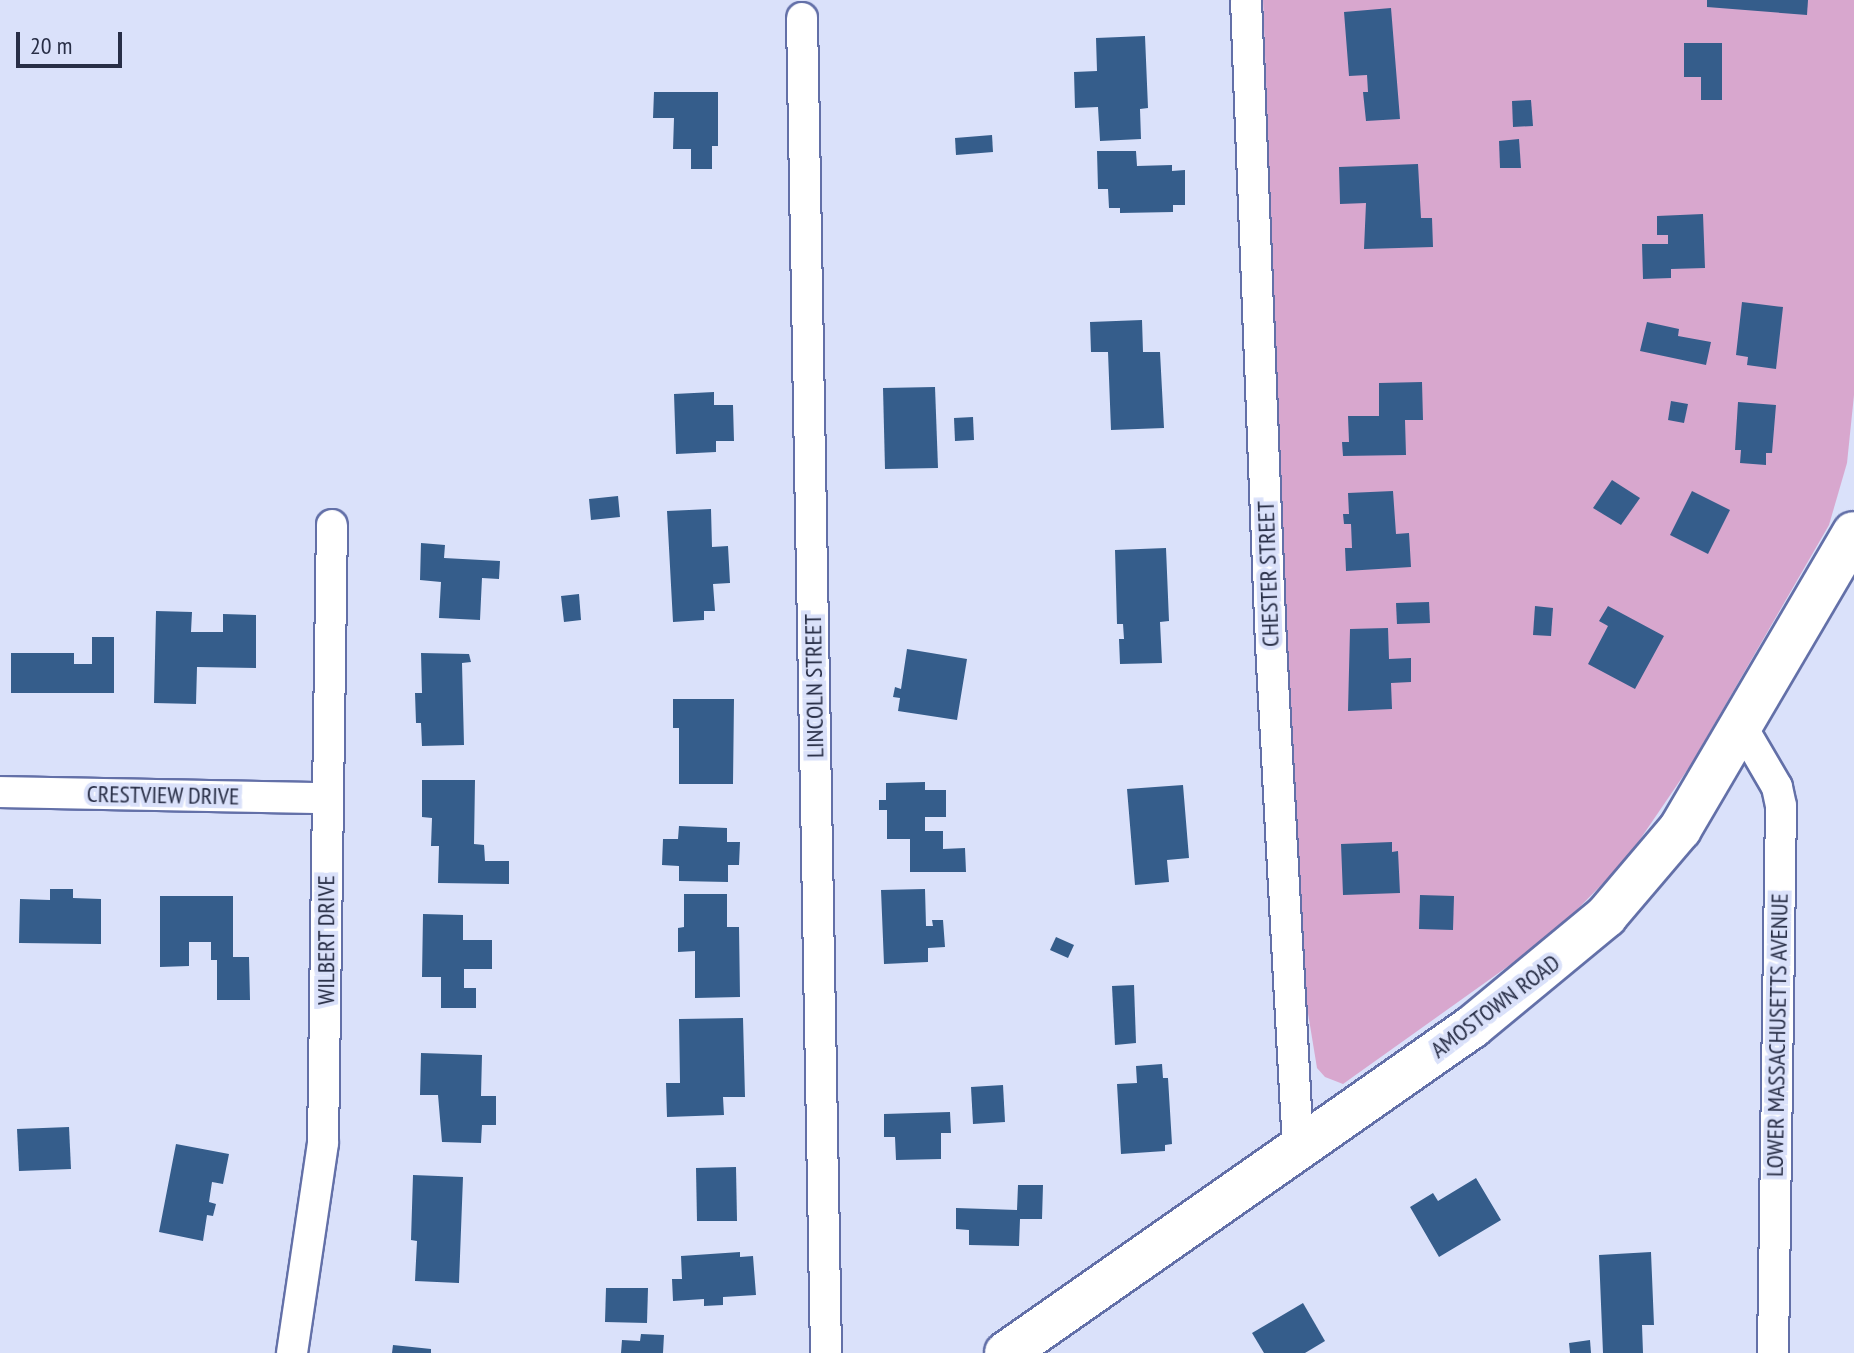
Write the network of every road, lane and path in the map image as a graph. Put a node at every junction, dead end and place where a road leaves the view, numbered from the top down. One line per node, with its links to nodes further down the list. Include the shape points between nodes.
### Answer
1 (1246, 0): 8 (street, CHESTER STREET, via 1271,644)
2 (802, 18): 10 (street, LINCOLN STREET)
3 (332, 525): 7 (street, WILBERT DRIVE)
4 (1854, 533): 5 (street, AMOSTOWN ROAD)
5 (1742, 727): 8 (street, AMOSTOWN ROAD, via 1680,829 1606,916 1472,1027); 12 (street, LOWER MASSACHUSETTS AVENUE, via 1777,787 1781,806)
6 (0, 792): 7 (street, CRESTVIEW DRIVE)
7 (326, 798): 9 (street, WILBERT DRIVE, via 323,1143)
8 (1298, 1148): 11 (street, AMOSTOWN ROAD)
9 (292, 1353)
10 (826, 1353)
11 (1006, 1353)
12 (1773, 1353)

